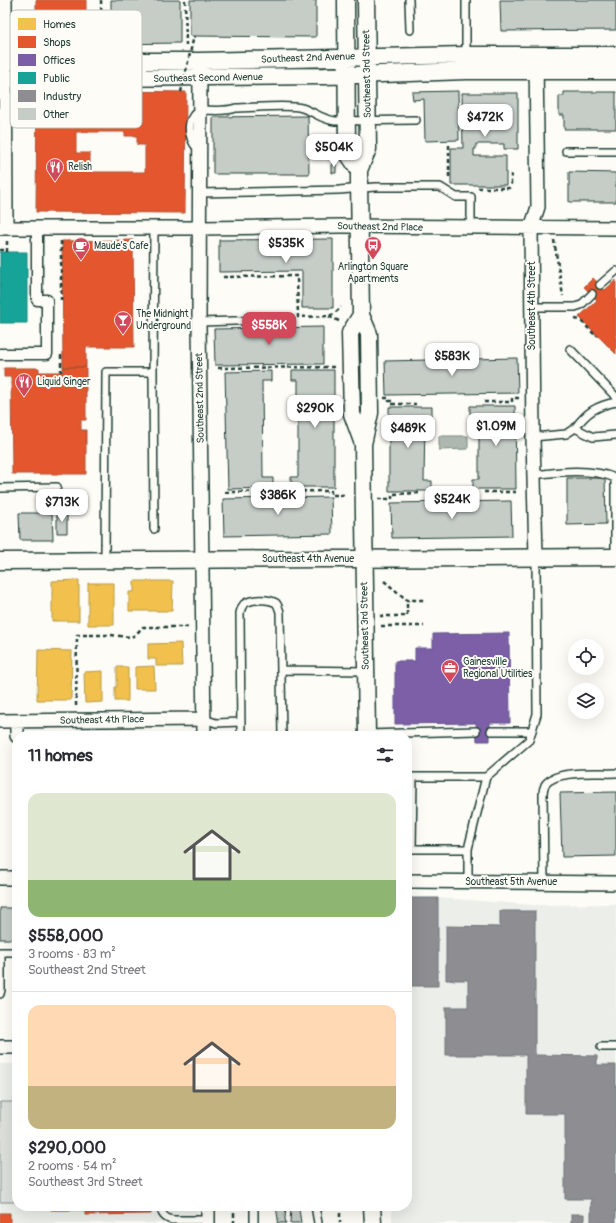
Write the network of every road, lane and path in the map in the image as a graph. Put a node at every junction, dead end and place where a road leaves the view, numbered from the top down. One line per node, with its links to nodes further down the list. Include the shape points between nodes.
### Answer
1 (5, 0): 16 (street)
2 (101, 0): 8 (path)
3 (185, 0): 11 (path)
4 (346, 0): 15 (street, Southeast 3rd Street)
5 (366, 0): 14 (street, Southeast 3rd Street)
6 (409, 0): 9 (lane)
7 (466, 0): 12 (lane)
8 (101, 10)
9 (410, 30)
10 (194, 36): 27 (path, bridge)
11 (186, 46)
12 (466, 55): 14 (street, Southeast 2nd Avenue); 19 (street, Southeast 2nd Avenue); 20 (street)
13 (616, 55): 19 (street, Southeast 2nd Avenue)
14 (367, 56): 15 (street, Southeast 2nd Avenue); 23 (street, Southeast 3rd Street)
15 (345, 57): 18 (street, Southeast 2nd Avenue); 22 (street, Southeast 3rd Street)
16 (2, 61): 26 (street)
17 (142, 61): 18 (street, Southeast 2nd Avenue)
18 (200, 61): 25 (street, Southeast 2nd Street)
19 (536, 63): 20 (street, Southeast 2nd Avenue); 21 (street, Southeast 2nd Avenue); 47 (street, Southeast 4th Street, via 538,207)
20 (466, 71): 23 (street, Southeast 2nd Avenue)
21 (616, 71)
22 (346, 75): 23 (street, Southeast Second Avenue); 25 (street, Southeast Second Avenue); 31 (street, Southeast 3rd Street)
23 (367, 75): 29 (street, Southeast 3rd Street)
24 (142, 78): 25 (street, Southeast Second Avenue)
25 (200, 78): 28 (street, Southeast 2nd Street)
26 (3, 79): 42 (street)
27 (181, 92)
28 (200, 110): 31 (lane, via 302,108 325,120); 40 (street, Southeast 2nd Street)
29 (368, 120): 30 (lane); 31 (lane); 35 (street, Southeast 3rd Street, via 368,149)
30 (416, 120)
31 (346, 121): 35 (street, Southeast 3rd Street, via 347,152)
32 (449, 145): 37 (path)
33 (566, 151): 34 (lane)
34 (616, 151)
35 (358, 170): 38 (street, Southeast 3rd Street)
36 (511, 174): 39 (path, via 509,188)
37 (449, 185)
38 (359, 188): 40 (lane); 41 (street, Southeast 3rd Street); 46 (lane, via 440,187 456,197 471,197)
39 (476, 188)
40 (200, 194): 45 (street, Southeast 2nd Street)
41 (359, 226): 45 (street, Southeast 2nd Place); 46 (street, Southeast 2nd Place); 91 (street, Southeast 3rd Street, via 361,315 350,333 352,414 363,444)
42 (3, 228): 43 (street, Southeast 2nd Place)
43 (36, 228): 44 (street, Southeast 2nd Place); 66 (street, via 37,300 47,300 47,354)
44 (154, 228): 45 (street, Southeast 2nd Place); 69 (lane)
45 (199, 228): 62 (street, Southeast 2nd Street)
46 (471, 228): 47 (street, Southeast 2nd Place)
47 (532, 228): 48 (street, Southeast 2nd Place); 58 (street, Southeast 4th Street)
48 (616, 228)
49 (553, 236): 56 (path)
50 (6, 242): 51 (path, via 6,251)
51 (0, 250)
52 (616, 271): 54 (lane)
53 (223, 277): 59 (path, via 297,276 298,317)
54 (600, 285)
55 (592, 294): 58 (lane, via 581,305 574,307)
56 (563, 297)
57 (341, 307): 59 (path)
58 (532, 307): 78 (street, Southeast 4th Street)
59 (328, 316): 63 (path)
60 (573, 318): 64 (path, via 580,320)
61 (274, 320): 62 (lane)
62 (199, 322): 94 (street, Southeast 2nd Street)
63 (341, 323)
64 (597, 335)
65 (570, 349): 70 (lane)
66 (0, 354)
67 (342, 367): 68 (path)
68 (218, 368)
69 (153, 372): 88 (lane); 93 (lane, via 106,372)
70 (616, 397)
71 (380, 398): 75 (path, via 389,398 392,404)
72 (519, 398): 73 (path, via 512,398 512,402)
73 (484, 402)
74 (616, 402): 76 (lane, via 593,409)
75 (416, 404)
76 (575, 428): 77 (lane, via 593,437); 78 (lane, via 566,434)
77 (616, 435)
78 (533, 437): 79 (street, Southeast 4th Street)
79 (534, 475): 89 (street, Southeast 4th Street); 90 (lane, via 605,473 615,478)
80 (57, 487): 81 (lane)
81 (0, 488)
82 (225, 492): 86 (path, via 331,491 331,495)
83 (484, 492): 84 (path)
84 (519, 492)
85 (420, 493): 87 (path, via 392,494 392,499)
86 (344, 495)
87 (378, 499)
88 (154, 529)
89 (536, 557): 90 (street, Southeast 4th Avenue); 91 (street, Southeast 4th Avenue); 115 (lane, via 537,714)
90 (615, 557)
91 (364, 559): 94 (street, Southeast 4th Avenue); 103 (street, Southeast 3rd Street)
92 (0, 560): 93 (street, Southeast 4th Avenue)
93 (105, 560): 94 (street, Southeast 4th Avenue)
94 (202, 560): 105 (street, Southeast 2nd Street)
95 (384, 581): 96 (path)
96 (407, 600): 97 (path); 98 (path, via 407,616)
97 (424, 600)
98 (380, 616)
99 (381, 626): 100 (path)
100 (424, 626)
101 (191, 627): 104 (path, via 143,627 130,637 77,635)
102 (282, 670): 103 (lane); 108 (lane, via 278,606 268,600 248,602 241,608 240,613); 112 (lane)
103 (366, 671): 113 (street, Southeast 3rd Street)
104 (76, 711)
105 (204, 719): 107 (street, Southeast 4th Place); 108 (lane, via 216,723); 110 (street, Southeast 2nd Street)
106 (0, 721): 107 (street, Southeast 4th Place)
107 (17, 721): 109 (street)
108 (241, 722): 111 (lane)
109 (17, 731)
110 (204, 731)
111 (241, 731)
112 (282, 731)
113 (367, 731)
114 (491, 731): 115 (lane)
115 (532, 731): 119 (lane, via 529,740)
116 (476, 732): 117 (lane)
117 (412, 734)
118 (616, 774): 125 (lane, via 569,774 554,778 545,785)
119 (486, 777): 120 (lane); 120 (lane, via 413,777 412,849)
120 (468, 849): 124 (lane)
121 (0, 878): 122 (street)
122 (12, 878)
123 (412, 881): 124 (street, Southeast 5th Avenue)
124 (468, 882): 125 (street, Southeast 5th Avenue)
125 (544, 882): 126 (street, Southeast 5th Avenue)
126 (616, 883)
127 (0, 952): 128 (lane); 129 (lane)
128 (12, 952)
129 (0, 994)
130 (0, 1047): 131 (street)
131 (12, 1047)
132 (601, 1047): 133 (lane)
133 (616, 1047)
134 (162, 1211): 140 (lane, via 167,1219)
135 (234, 1211): 141 (path)
136 (254, 1211): 142 (lane)
137 (316, 1211): 143 (lane)
138 (340, 1211): 144 (path)
139 (372, 1211): 145 (street)
140 (208, 1221)
141 (234, 1223)
142 (254, 1223)
143 (318, 1223)
144 (340, 1223)
145 (373, 1223)

